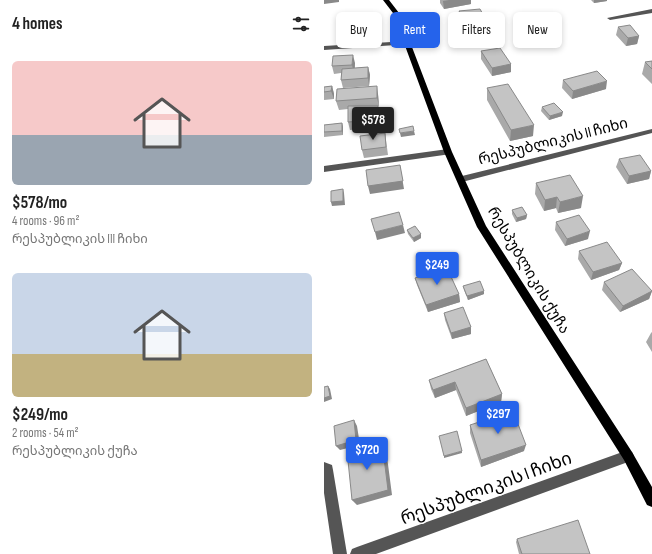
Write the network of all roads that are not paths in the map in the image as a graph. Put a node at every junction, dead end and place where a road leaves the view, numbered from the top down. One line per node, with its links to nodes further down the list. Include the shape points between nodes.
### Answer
1 (386, 0): 3 (main road, რესპუბლიკის ქუჩა)
2 (652, 11): 4 (street)
3 (395, 12)
4 (610, 18)
5 (390, 44): 6 (street)
6 (324, 48)
7 (410, 48): 9 (main road, რესპუბლიკის ქუჩა)
8 (652, 131): 11 (street, რესპუბლიკის II ჩიხი)
9 (448, 152): 10 (street); 11 (main road, რესპუბლიკის ქუჩა)
10 (324, 169)
11 (462, 179): 12 (main road, რესპუბლიკის ქუჩა, via 482,227)
12 (628, 456): 14 (main road, რესპუბლიკის ქუჩა); 17 (street, რესპუბლიკის I ჩიხი)
13 (324, 468): 16 (street, via 327,470)
14 (649, 485): 15 (main road, რესპუბლიკის ქუჩა)
15 (652, 500)
16 (340, 554)
17 (357, 554)

